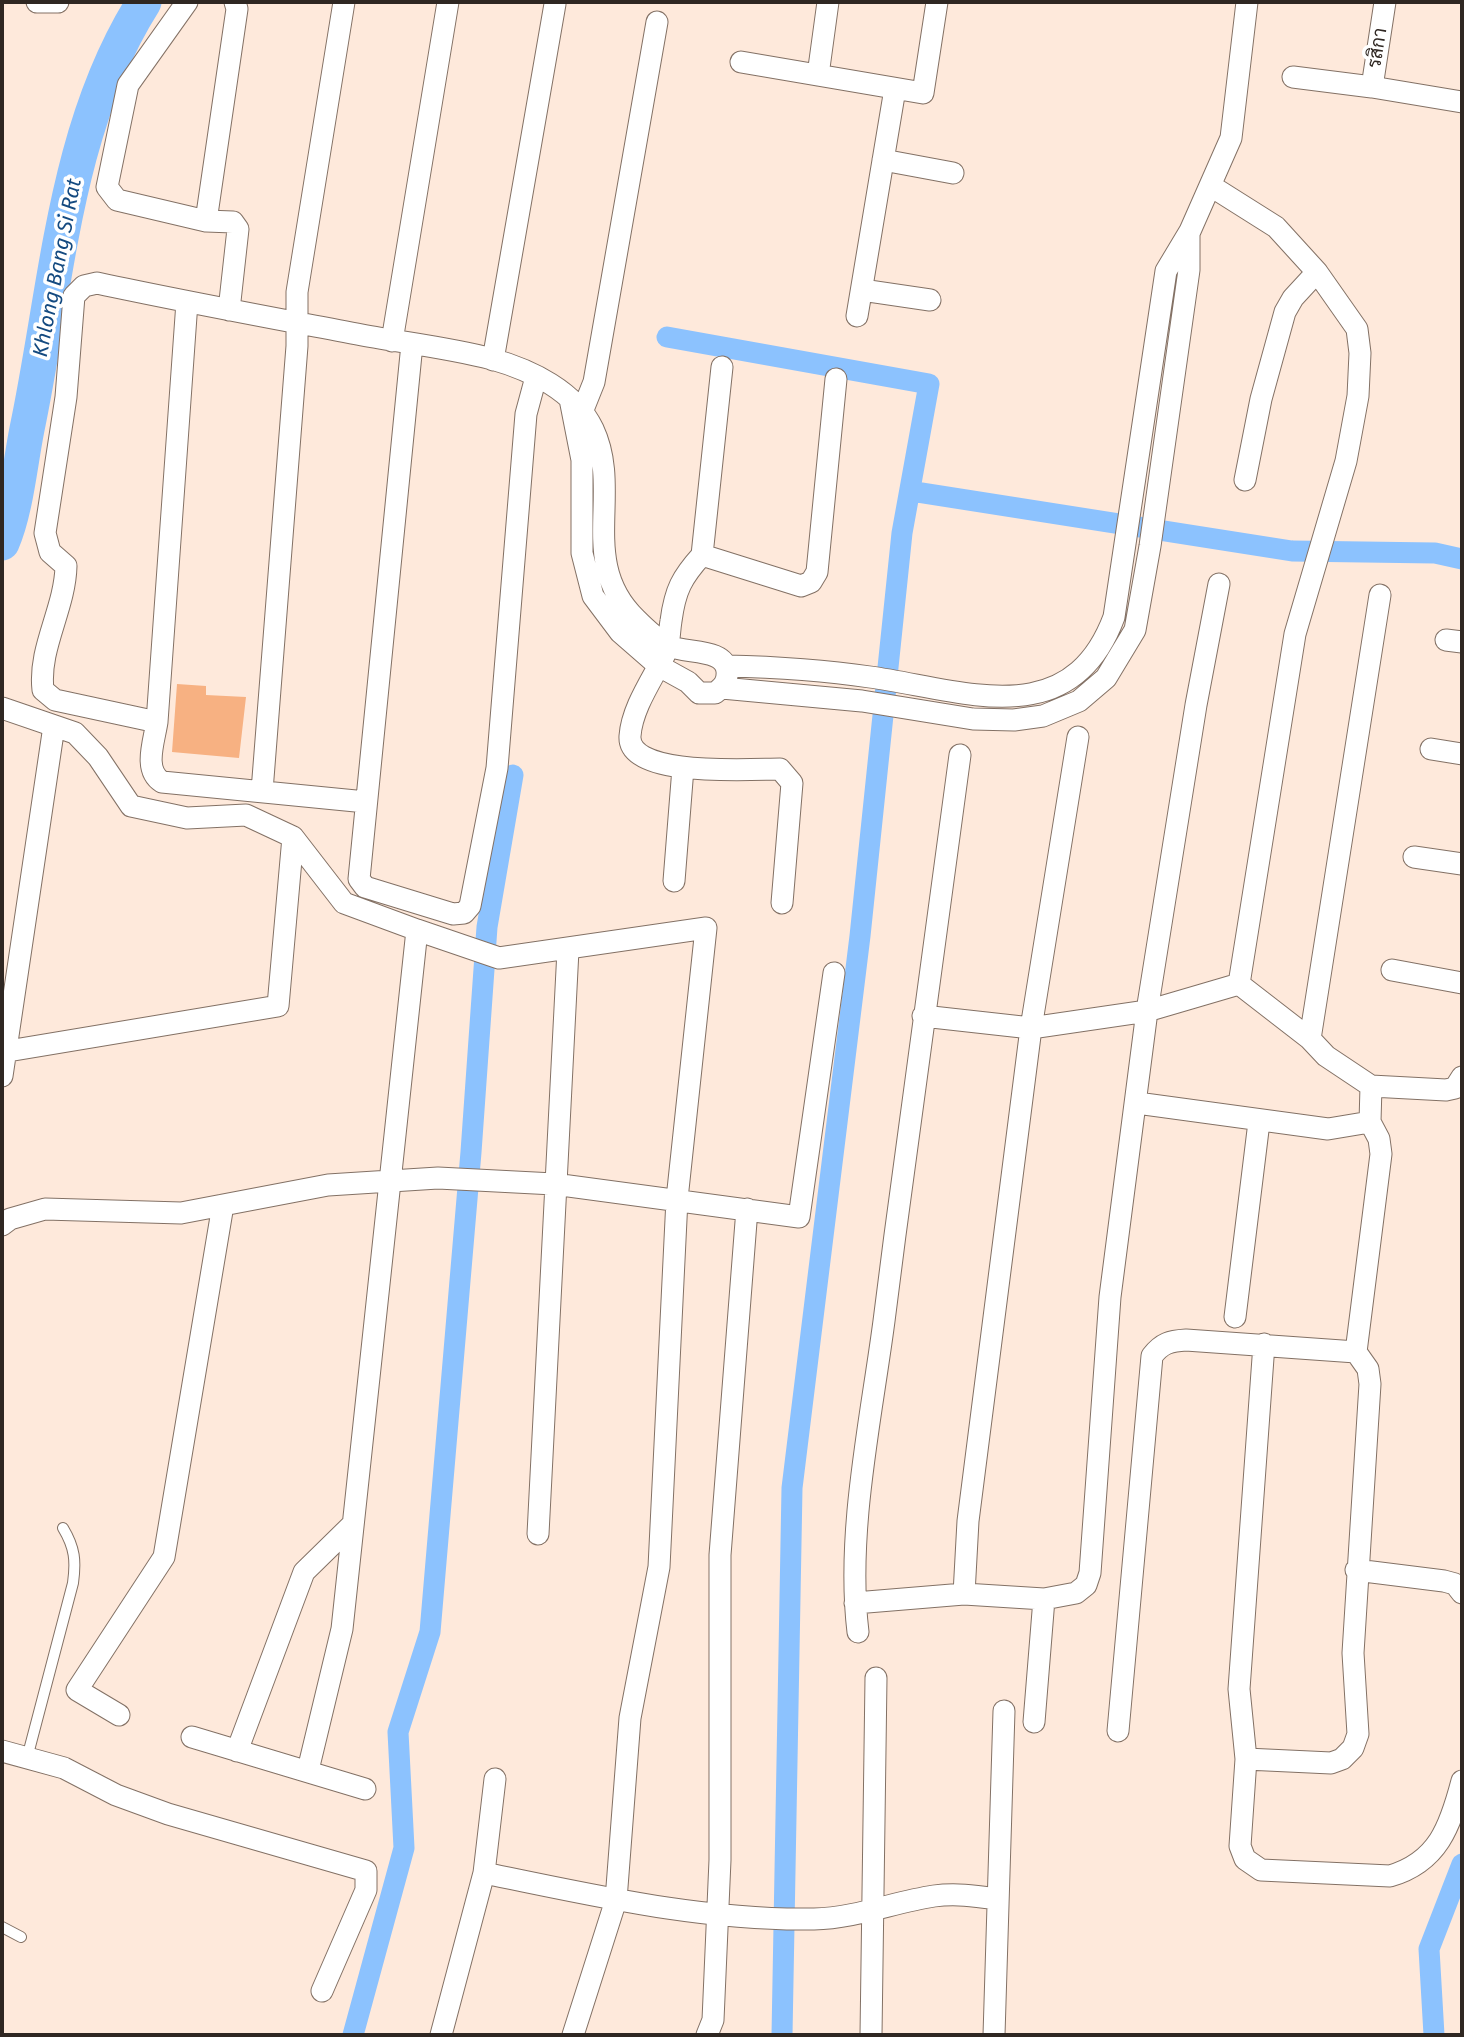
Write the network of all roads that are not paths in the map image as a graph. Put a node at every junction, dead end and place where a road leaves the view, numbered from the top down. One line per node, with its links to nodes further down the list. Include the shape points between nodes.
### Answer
1 (37, 2): 2 (street)
2 (58, 2)
3 (187, 2): 22 (street, via 128,85 107,187 117,200)
4 (235, 2): 22 (street)
5 (344, 2): 30 (street, via 297,292)
6 (449, 2): 31 (street)
7 (828, 2): 14 (street)
8 (937, 2): 17 (street, via 923,93)
9 (1247, 2): 21 (street, via 1231,138)
10 (1385, 2): 16 (street, รสิกา)
11 (555, 4): 32 (street)
12 (657, 22): 36 (street, via 594,382)
13 (741, 62): 14 (street)
14 (818, 75): 17 (street)
15 (1293, 77): 16 (street)
16 (1372, 87): 18 (street, รสิกา)
17 (895, 89): 19 (street)
18 (1462, 102)
19 (883, 160): 20 (street); 25 (street)
20 (953, 173)
21 (1211, 187): 23 (street); 24 (street, via 1276,227)
22 (206, 220): 28 (street, via 233,222 239,229)
23 (1189, 231): 47 (street, via 1166,271 1126,545 1114,617 1105,641 1084,667 1049,690 1018,698); 49 (street, via 1189,270 1135,630 1106,678 1079,701 1043,716)
24 (1317, 272): 37 (street, via 1285,312); 69 (street, via 1357,329 1358,396 1333,511 1308,583 1283,699)
25 (862, 290): 26 (street); 29 (street)
26 (930, 300)
27 (187, 302): 28 (street); 50 (street); 50 (street, via 97,284 84,286 74,296 66,397 45,533 50,552 66,566 41,670 43,690 55,700)
28 (229, 310): 30 (street)
29 (857, 316)
30 (298, 323): 31 (street); 57 (street)
31 (402, 342): 32 (street); 58 (street)
32 (493, 360): 34 (street)
33 (722, 367): 38 (street)
34 (536, 377): 36 (street); 58 (street, via 526,414 498,768 470,905 464,913 453,914 365,887 358,869)
35 (836, 379): 38 (street, via 818,564 811,582 801,586 780,582)
36 (576, 412): 41 (street, via 603,457 602,550 612,587 635,618); 43 (street, via 582,460 582,553 593,596 620,632)
37 (1245, 480)
38 (702, 555): 41 (street, via 681,579)
39 (1219, 584): 70 (street)
40 (1380, 595): 73 (street)
41 (669, 645): 42 (street); 43 (street)
42 (699, 655): 44 (street, via 715,655); 45 (street, via 688,666)
43 (659, 666): 45 (street); 56 (street, via 630,734 631,748 639,756)
44 (726, 666): 46 (street); 47 (street, via 866,676)
45 (688, 682): 46 (street, via 699,693)
46 (722, 688): 49 (street)
47 (977, 696): 49 (street)
48 (2, 708): 51 (street)
49 (973, 719)
50 (157, 722): 57 (street, via 150,767 154,777 162,782)
51 (54, 726): 59 (street, via 75,733 98,757 131,806 187,818 247,815); 74 (street)
52 (1078, 737): 72 (street)
53 (1431, 749): 54 (street)
54 (1462, 754)
55 (960, 755): 71 (street)
56 (683, 768): 62 (street); 63 (street, via 780,769 788,775 792,783)
57 (262, 791): 58 (street)
58 (366, 802)
59 (293, 837): 64 (street, via 344,903); 74 (street, via 278,1006)
60 (1414, 857): 61 (street)
61 (1462, 864)
62 (674, 881)
63 (782, 903)
64 (416, 930): 65 (street, via 499,958); 81 (street)
65 (568, 950): 82 (street); 83 (street, via 706,928)
66 (1392, 970): 68 (street)
67 (834, 973): 85 (street, via 799,1217)
68 (1462, 983)
69 (1239, 984): 70 (street); 73 (street)
70 (1147, 1011): 72 (street); 78 (street)
71 (923, 1016): 72 (street); 97 (street, via 860,1503)
72 (1031, 1028): 95 (street, via 968,1521)
73 (1310, 1039): 77 (street, via 1326,1056)
74 (3, 1052): 75 (street)
75 (2, 1076)
76 (1462, 1077): 77 (street, via 1455,1088 1446,1090)
77 (1371, 1086): 80 (street)
78 (1137, 1103): 79 (street); 96 (street, via 1110,1297 1090,1573 1086,1585 1076,1592)
79 (1259, 1122): 80 (street, via 1328,1129); 87 (street)
80 (1370, 1122): 89 (street, via 1381,1154)
81 (392, 1182): 82 (street, via 438,1178); 84 (street, via 328,1185); 90 (street)
82 (554, 1184): 83 (street); 92 (street)
83 (677, 1199): 85 (street); 115 (street, via 659,1567 630,1718)
84 (223, 1205): 86 (street, via 181,1213 45,1209); 101 (street, via 164,1557 78,1690)
85 (747, 1209): 117 (street, via 720,1555)
86 (2, 1224)
87 (1235, 1317)
88 (1264, 1344): 89 (street); 103 (street, via 1171,1341 1152,1356); 108 (street, via 1239,1689)
89 (1356, 1352): 93 (street, via 1370,1384)
90 (352, 1525): 106 (street, via 304,1572); 109 (street, via 342,1629)
91 (63, 1528): 107 (lane, via 73,1545 73,1583)
92 (538, 1534)
93 (1356, 1570): 94 (street, via 1444,1581 1455,1584); 108 (street, via 1353,1653 1357,1734 1353,1748 1331,1763)
94 (1462, 1593)
95 (964, 1594): 96 (street); 97 (street)
96 (1044, 1599): 102 (street)
97 (855, 1603): 98 (street)
98 (858, 1632)
99 (876, 1678): 116 (street)
100 (1004, 1712): 114 (street)
101 (119, 1715)
102 (1034, 1722)
103 (1118, 1731)
104 (192, 1737): 106 (street)
105 (2, 1751): 107 (street)
106 (237, 1751): 109 (street)
107 (27, 1758): 120 (street, via 64,1768 116,1795 168,1814 366,1871 366,1890)
108 (1246, 1759): 111 (street, via 1240,1846 1245,1859 1261,1870 1390,1876 1407,1871 1434,1853)
109 (308, 1770): 112 (street)
110 (495, 1779): 113 (street)
111 (1462, 1782)
112 (365, 1789)
113 (484, 1873): 115 (street); 121 (street)
114 (998, 1899): 116 (street, via 954,1894); 125 (street)
115 (616, 1900): 117 (street); 122 (street)
116 (874, 1911): 117 (street, via 817,1919); 124 (street)
117 (718, 1917): 123 (street, via 713,2020)
118 (2, 1927): 119 (lane)
119 (21, 1937)
120 (322, 1991)
121 (441, 2035)
122 (573, 2035)
123 (707, 2035)
124 (871, 2035)
125 (994, 2035)

